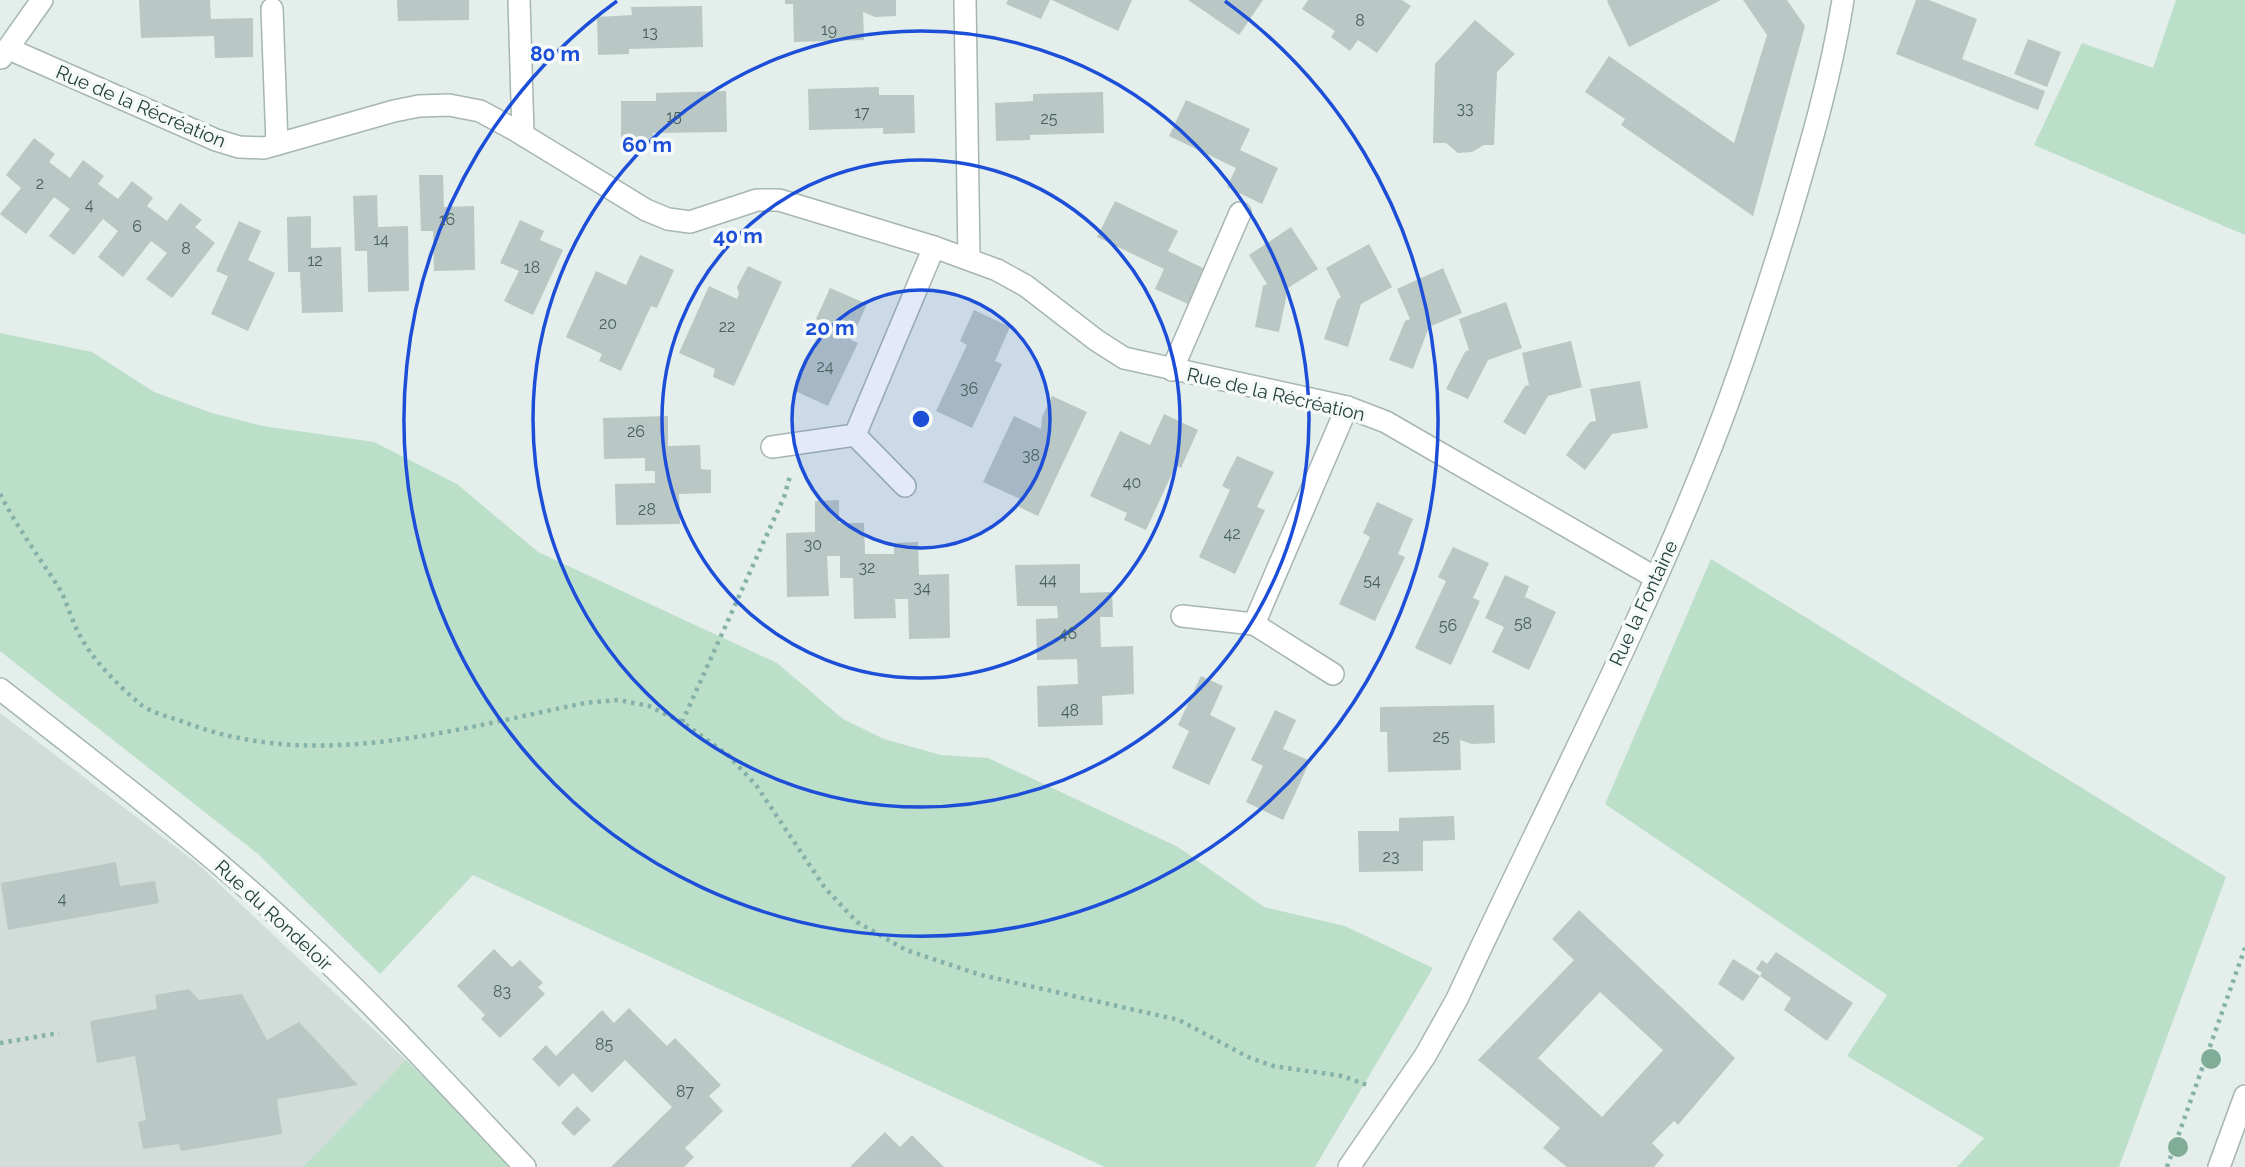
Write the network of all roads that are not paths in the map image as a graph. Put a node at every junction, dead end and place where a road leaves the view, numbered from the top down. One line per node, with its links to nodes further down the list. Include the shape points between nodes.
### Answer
1 (42, 0): 6 (street)
2 (519, 0): 7 (street)
3 (965, 0): 11 (street)
4 (1843, 0): 17 (street, Rue la Fontaine, via 1816,129 1771,278 1731,395)
5 (272, 9): 8 (street)
6 (4, 54): 8 (street, Rue de la Récréation, via 216,140 239,147)
7 (523, 134): 8 (street, Rue de la Récréation, via 480,111 419,106); 10 (street, Rue de la Récréation, via 668,219 690,222 757,200 779,200)
8 (277, 144)
9 (1240, 213): 12 (street)
10 (934, 247): 11 (street, Rue de la Récréation); 14 (street)
11 (969, 258): 12 (street, Rue de la Récréation, via 1026,286 1124,358)
12 (1172, 370): 13 (street, Rue de la Récréation)
13 (1347, 407): 17 (street, Rue de la Récréation, via 1386,422); 19 (street)
14 (855, 435): 15 (street); 16 (street)
15 (772, 447)
16 (905, 486)
17 (1656, 578): 25 (street, Rue la Fontaine, via 1457,999 1425,1056)
18 (1182, 616): 19 (street)
19 (1254, 624): 20 (street)
20 (1333, 674)
21 (0, 689): 24 (street, Rue du Rondeloir, via 217,862 301,936)
22 (2245, 1096): 23 (street)
23 (2219, 1166)
24 (525, 1167)
25 (1349, 1167)

